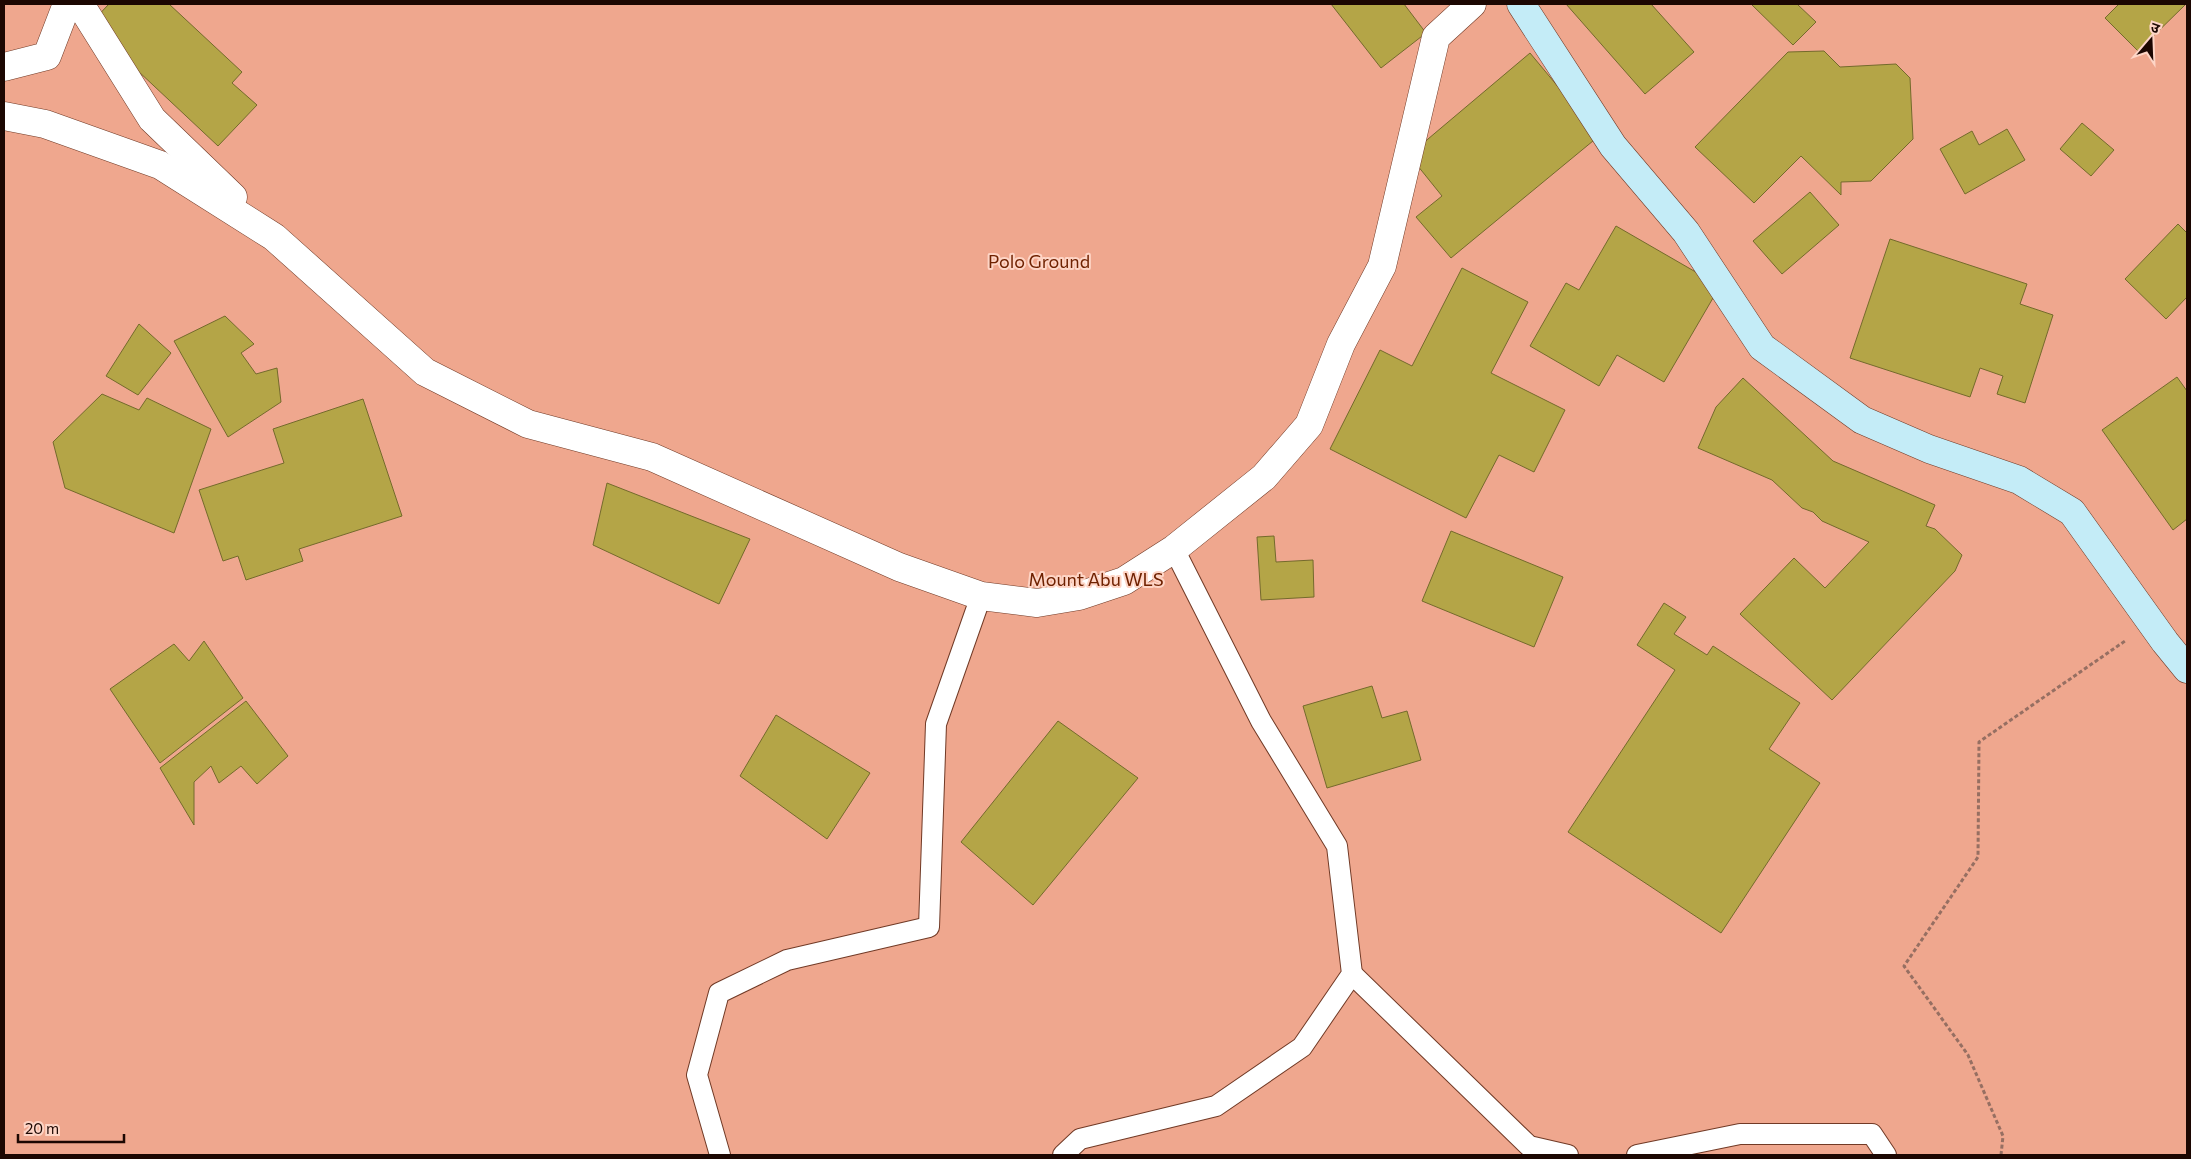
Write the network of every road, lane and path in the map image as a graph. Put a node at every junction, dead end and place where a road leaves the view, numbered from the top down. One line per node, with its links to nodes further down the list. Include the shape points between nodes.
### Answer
1 (68, 4): 5 (street, via 47,56)
2 (80, 4): 7 (street, via 152,119)
3 (1472, 4): 8 (street, via 1436,37 1382,266 1341,344 1309,425 1264,477)
4 (1521, 4): 10 (main road, via 1613,146 1686,232 1762,346 1862,420 1929,449 2019,480 2072,512)
5 (4, 67)
6 (4, 116): 7 (street, via 46,124 160,165)
7 (282, 244): 9 (street, via 425,372 528,424 652,457 899,567)
8 (1174, 549): 9 (street, via 1124,581 1079,596 1037,603); 12 (lane, via 1261,721 1337,846)
9 (981, 596): 13 (lane, via 936,724 929,927 787,960 719,993 697,1075)
10 (2151, 622): 11 (main road); 18 (path, via 1979,742 1978,856 1904,966 1968,1056 2003,1136)
11 (2187, 670)
12 (1352, 974): 14 (lane, via 1302,1047 1216,1106 1080,1139); 15 (lane, via 1529,1146)
13 (720, 1155)
14 (1064, 1155)
15 (1568, 1155)
16 (1637, 1155): 17 (lane, via 1740,1134 1872,1134)
17 (1886, 1155)
18 (2001, 1155)

